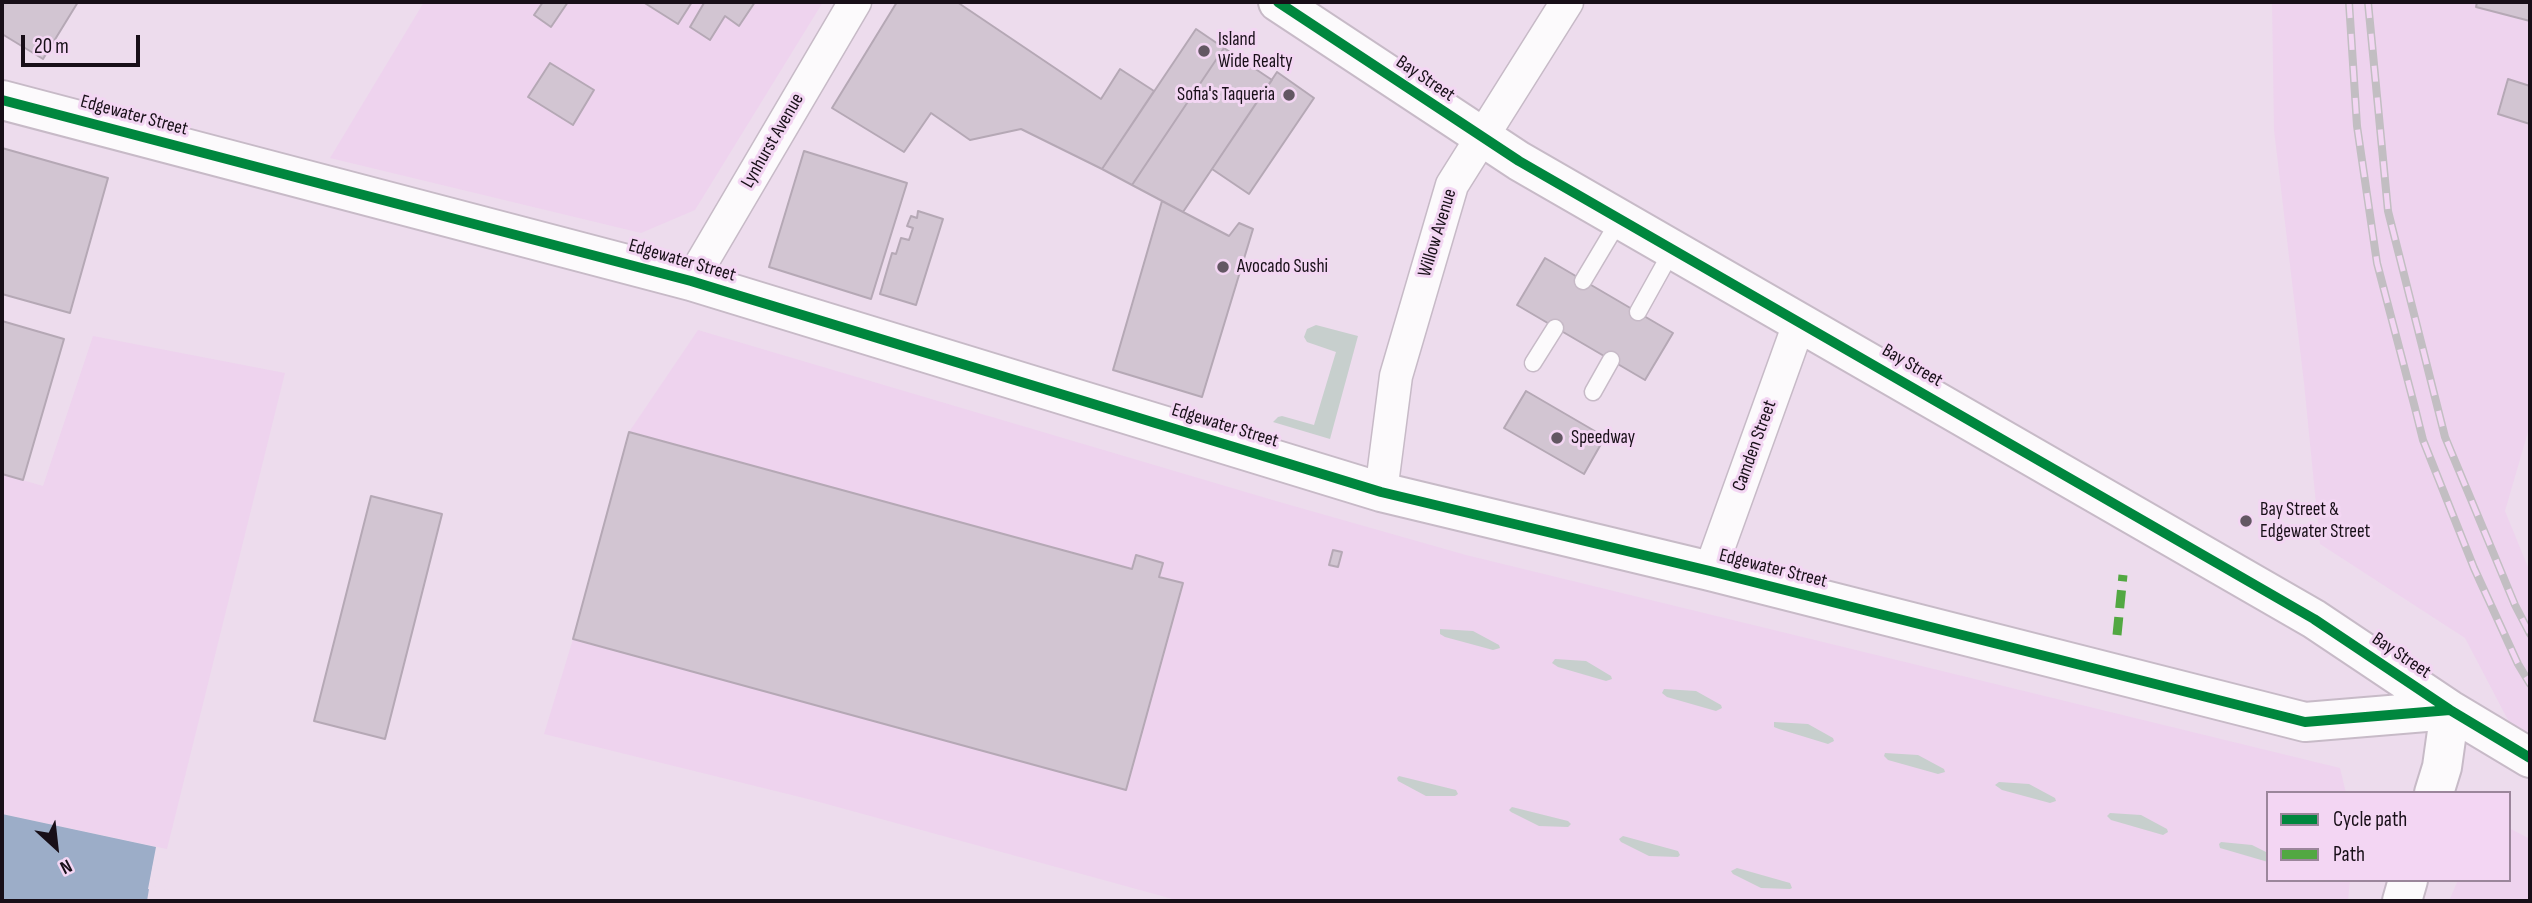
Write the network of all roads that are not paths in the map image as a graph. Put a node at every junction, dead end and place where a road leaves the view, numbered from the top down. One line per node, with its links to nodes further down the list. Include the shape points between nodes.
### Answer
1 (855, 2): 8 (street, Lynhurst Avenue)
2 (1278, 2): 5 (street, Bay Street)
3 (1567, 2): 5 (street, Willow Avenue)
4 (2, 100): 8 (street, Edgewater Street)
5 (1481, 136): 6 (street, Bay Street); 16 (street, Willow Avenue, via 1452,185 1396,376)
6 (1620, 219): 7 (street, Bay Street); 9 (lane)
7 (1673, 249): 10 (lane); 11 (street, Bay Street)
8 (691, 281): 16 (street, Edgewater Street)
9 (1583, 281)
10 (1638, 312)
11 (1800, 321): 17 (street, Camden Street); 18 (street, Bay Street, via 2314,619)
12 (1555, 327): 14 (lane)
13 (1611, 360): 15 (lane)
14 (1533, 363)
15 (1593, 392)
16 (1381, 492): 17 (street, Edgewater Street)
17 (1710, 571): 18 (street, Edgewater Street, via 2305,722)
18 (2450, 710): 19 (street, Bay Street); 20 (street)
19 (2530, 758)
20 (2435, 791)
21 (2407, 882): 22 (street)
22 (2402, 901)

